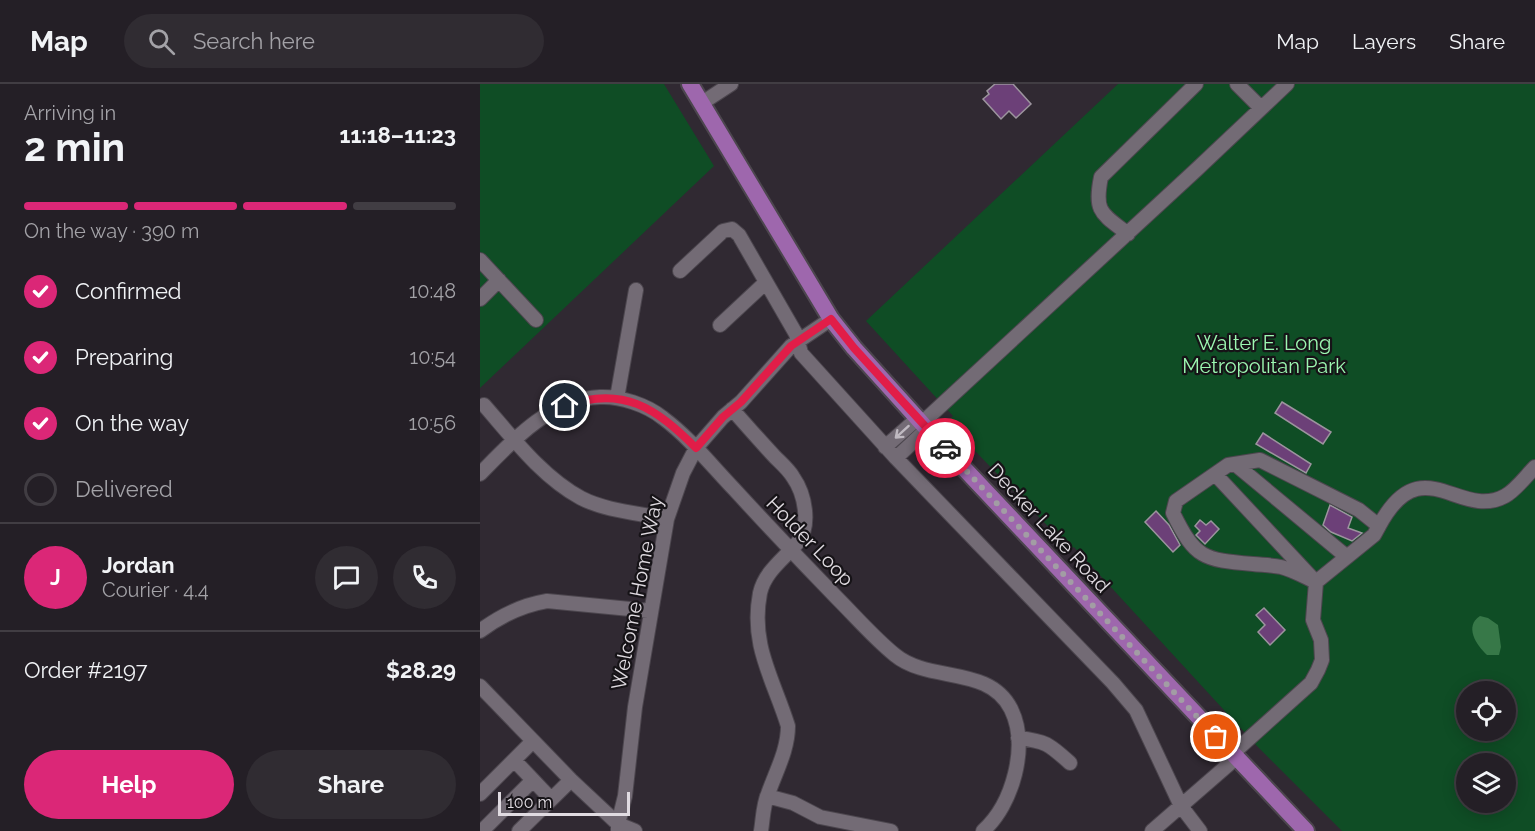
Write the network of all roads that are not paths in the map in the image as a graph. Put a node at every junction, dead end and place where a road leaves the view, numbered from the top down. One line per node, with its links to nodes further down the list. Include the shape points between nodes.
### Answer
1 (690, 84): 6 (main road, Decker Lake Road)
2 (731, 84): 6 (street)
3 (1197, 84): 8 (street, via 1101,177 1096,199 1102,214)
4 (1237, 84): 7 (street)
5 (1287, 84): 7 (street)
6 (702, 103): 15 (main road, Decker Lake Road)
7 (1261, 108): 8 (street)
8 (1128, 234): 22 (street)
9 (480, 260): 11 (street)
10 (680, 272): 12 (street, via 723,231 732,229)
11 (499, 280): 14 (street); 16 (street)
12 (766, 282): 17 (street); 18 (street)
13 (636, 290): 19 (street)
14 (480, 298)
15 (831, 319): 18 (street, Welcome Home Way); 22 (main road, Decker Lake Road)
16 (536, 320)
17 (720, 325)
18 (798, 341): 21 (street, Welcome Home Way); 24 (street, via 801,353)
19 (616, 398): 23 (street, Holder Loop, via 581,400 546,414); 25 (street, Holder Loop, via 662,416)
20 (484, 405): 23 (street)
21 (732, 409): 25 (street, Welcome Home Way); 33 (street, via 794,477 805,509 804,531)
22 (922, 423): 24 (street, one-way to 24); 26 (street); 41 (main road, Decker Lake Road)
23 (515, 441): 29 (street, Holder Loop); 31 (street, via 551,477 582,498)
24 (885, 447): 26 (street)
25 (696, 448): 31 (street, Welcome Home Way); 33 (street, Holder Loop)
26 (896, 458): 49 (street, via 1136,710)
27 (1235, 464): 30 (street); 32 (street, via 1260,460 1359,510); 34 (street)
28 (1535, 467): 32 (street, via 1505,496 1480,502 1435,489 1418,489 1388,508)
29 (480, 474)
30 (1215, 474): 35 (street); 35 (street, via 1176,501 1173,513 1191,546 1222,562 1281,567)
31 (667, 519): 36 (street, Welcome Home Way)
32 (1379, 526): 34 (street)
33 (790, 550): 39 (street, Holder Loop, via 898,657 994,690 1010,707); 47 (street, via 766,578 757,625 759,646 788,726 782,760)
34 (1347, 557): 35 (street)
35 (1316, 582): 41 (street, via 1313,620 1321,640 1322,660 1318,670 1311,683)
36 (651, 611): 37 (street, via 547,601 514,611); 51 (street, Welcome Home Way, via 625,796)
37 (480, 631)
38 (480, 686): 40 (street)
39 (1018, 738): 43 (street, via 1051,745); 57 (street, Holder Loop, via 1017,759 1004,803)
40 (533, 741): 42 (street); 45 (street)
41 (1234, 756): 49 (street); 59 (main road, Decker Lake Road)
42 (514, 760): 44 (street); 46 (street)
43 (1070, 763)
44 (533, 780): 48 (street); 50 (street)
45 (571, 780): 48 (street); 51 (street)
46 (480, 794)
47 (767, 796): 55 (street); 56 (street, via 793,803 820,817)
48 (551, 799): 53 (street)
49 (1181, 806): 52 (street); 58 (street)
50 (483, 828)
51 (614, 829): 54 (street)
52 (1198, 830)
53 (519, 831)
54 (635, 831)
55 (761, 831)
56 (891, 831)
57 (983, 831)
58 (1152, 831)
59 (1306, 831)

